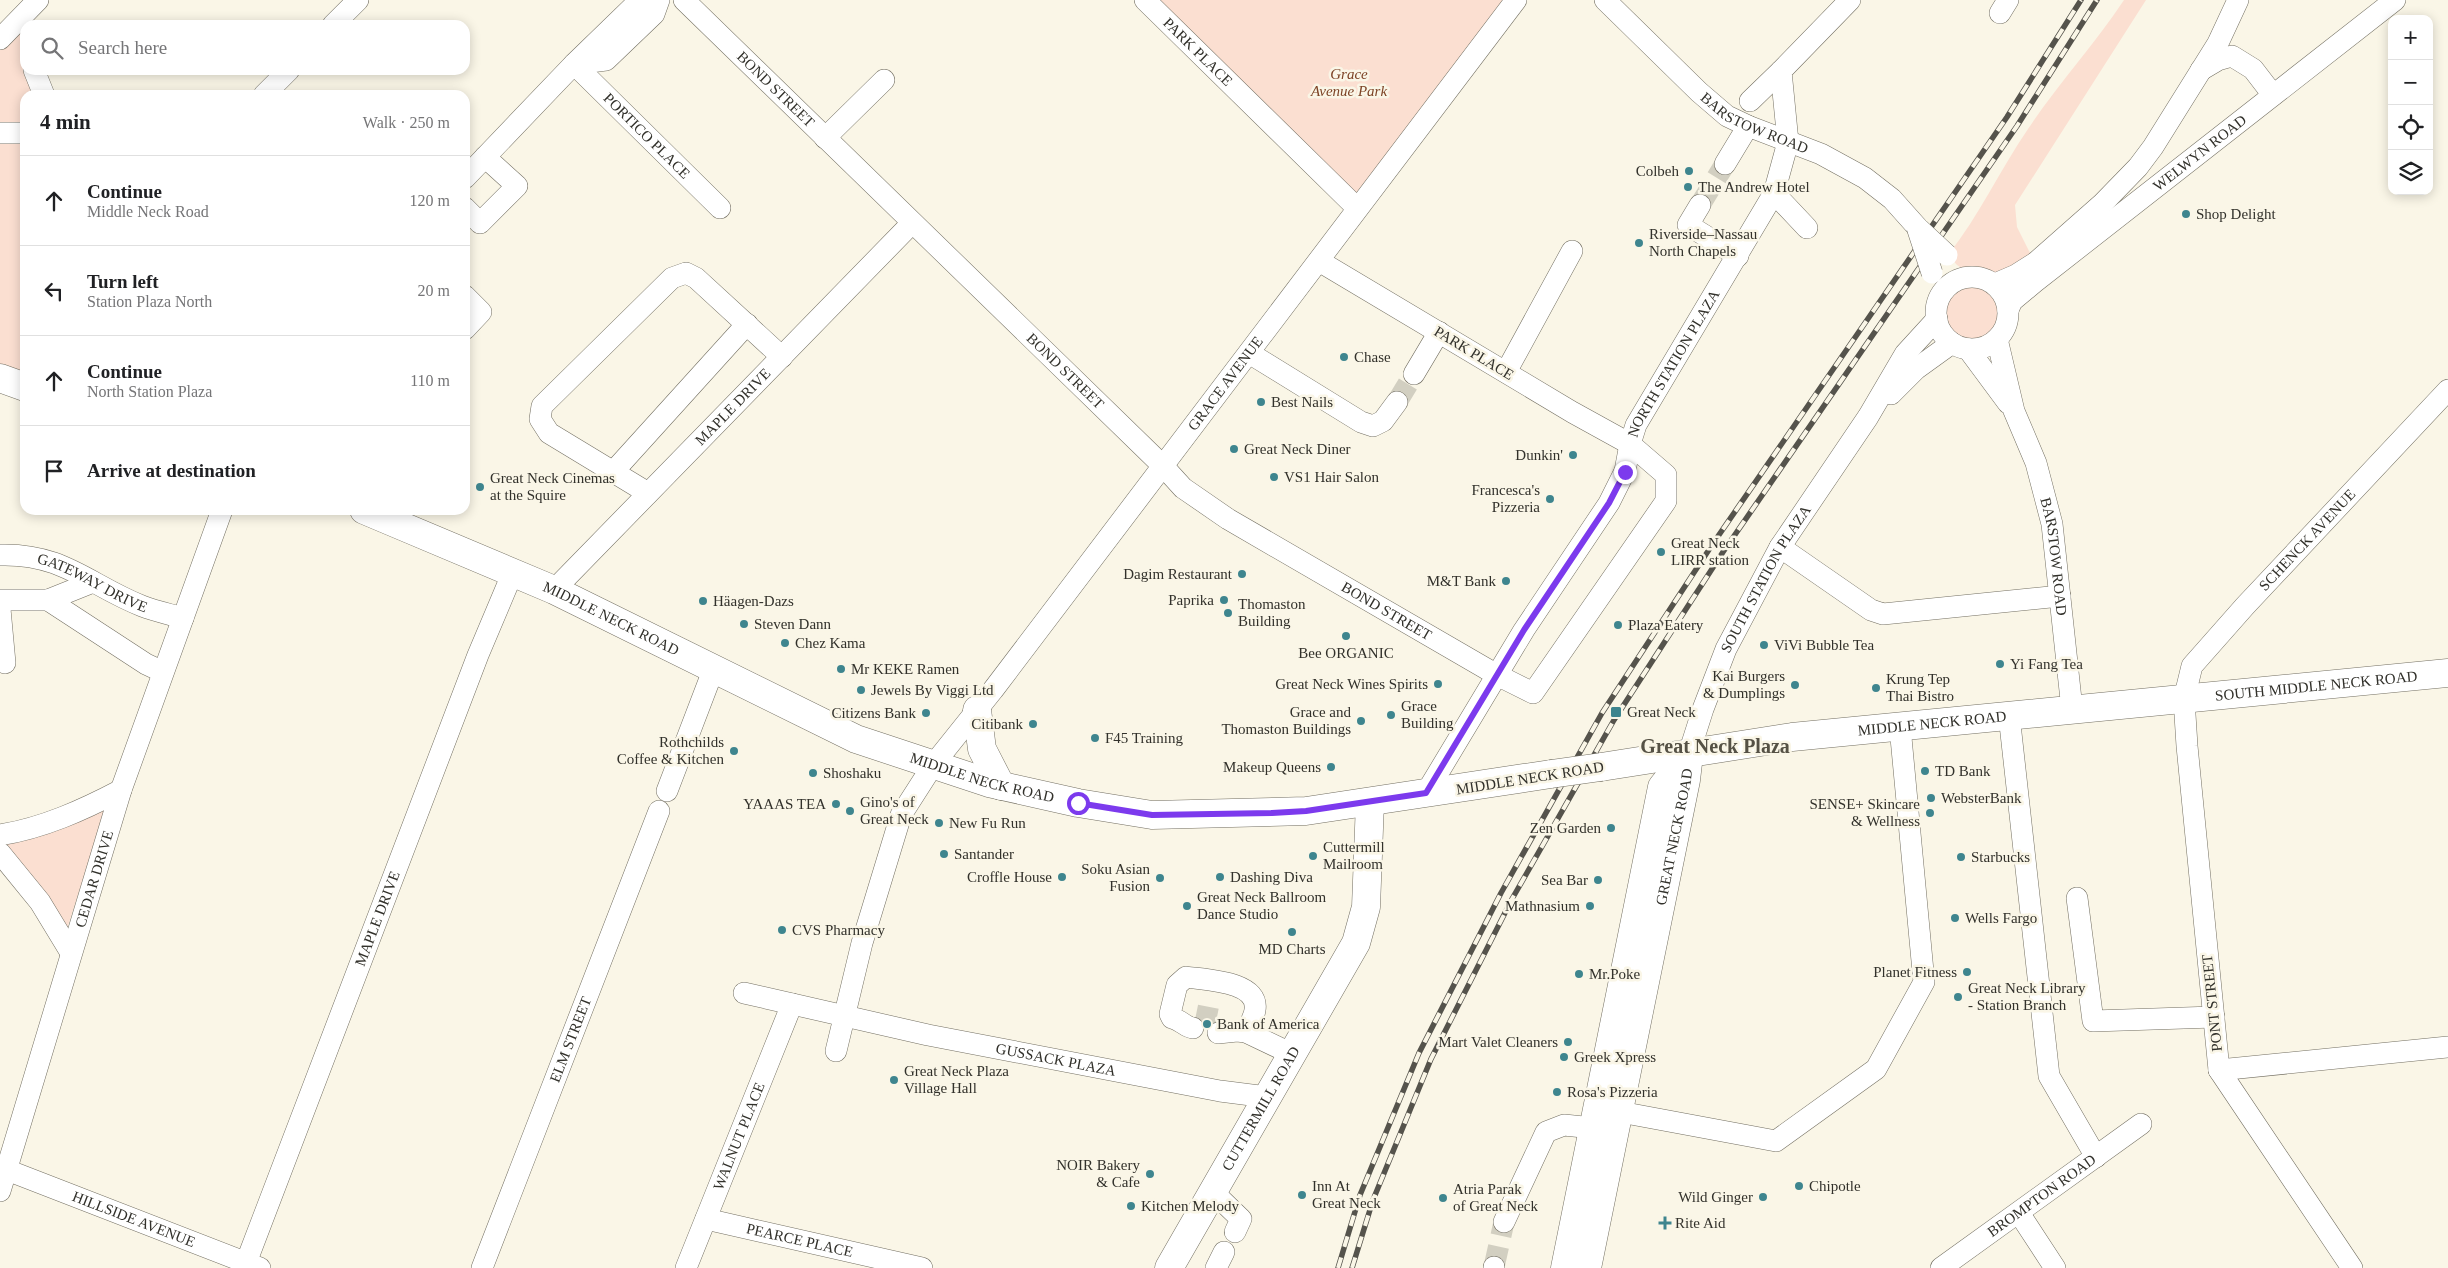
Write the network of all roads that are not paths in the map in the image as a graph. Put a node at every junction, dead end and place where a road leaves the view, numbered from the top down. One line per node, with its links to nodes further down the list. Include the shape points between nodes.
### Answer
1 (358, 0): 11 (street)
2 (640, 0): 15 (street)
3 (659, 0): 15 (street, via 654,14 606,60)
4 (684, 0): 27 (street, BOND STREET)
5 (1144, 0): 35 (street, PARK PLACE)
6 (1516, 0): 35 (street, GRACE AVENUE)
7 (1604, 0): 24 (street, BARSTOW ROAD, via 1713,105)
8 (1850, 0): 16 (street)
9 (2238, 0): 14 (street, WELWYN ROAD)
10 (2395, 0): 22 (street, WELWYN ROAD)
11 (338, 20)
12 (20, 21): 13 (street)
13 (0, 39)
14 (2226, 48): 22 (street, via 2253,69); 43 (street, WELWYN ROAD, via 2201,70 2153,147 2104,203 2016,275)
15 (574, 64): 29 (street); 34 (street, PORTICO PLACE)
16 (1781, 71): 23 (street); 28 (street)
17 (36, 75): 20 (street)
18 (284, 75): 21 (street)
19 (884, 80): 27 (street)
20 (42, 90)
21 (269, 90)
22 (2273, 95): 46 (street, WELWYN ROAD, via 2036,281 2012,301)
23 (1750, 101)
24 (1748, 126): 28 (street, BARSTOW ROAD); 30 (street)
25 (0, 133): 26 (street)
26 (20, 133)
27 (825, 138): 37 (street, BOND STREET)
28 (1788, 142): 32 (street, NORTH STATION PLAZA); 38 (street, BARSTOW ROAD, via 1821,154 1865,178 1892,199)
29 (485, 157): 31 (street); 36 (street, via 516,186 480,223)
30 (1724, 164)
31 (470, 173)
32 (1774, 193): 39 (street); 41 (street, NORTH STATION PLAZA)
33 (1700, 206): 41 (street, via 1688,226)
34 (720, 208)
35 (1357, 208): 42 (street, GRACE AVENUE)
36 (470, 213)
37 (912, 223): 53 (street, MAPLE DRIVE); 63 (street, BOND STREET)
38 (1917, 227): 43 (street, BARSTOW ROAD, bridge, via 1947,255); 45 (street, BARSTOW ROAD, bridge, via 1932,274)
39 (1807, 228)
40 (1572, 251): 54 (street)
41 (1738, 256): 62 (street, NORTH STATION PLAZA, via 1636,425)
42 (1319, 261): 49 (street, PARK PLACE); 52 (street, GRACE AVENUE)
43 (1985, 281): 45 (street, via 1955,281 1947,288); 46 (street, via 2003,293)
44 (470, 301): 47 (street, via 481,312)
45 (1938, 310): 51 (street, via 1940,328); 61 (street, SOUTH STATION PLAZA, via 1905,354)
46 (2008, 310): 50 (street, via 2006,327)
47 (470, 324)
48 (747, 324): 53 (street); 64 (street); 64 (street, via 696,278 686,273 672,278 542,406 540,419 549,433)
49 (1439, 332): 54 (street, PARK PLACE); 55 (street)
50 (1997, 340): 51 (street, via 1978,349); 60 (street, BARSTOW ROAD)
51 (1960, 346): 60 (street, BARSTOW ROAD); 61 (street, SOUTH STATION PLAZA, via 1916,369)
52 (1249, 353): 59 (street, via 1361,422 1373,426 1383,421); 63 (street, GRACE AVENUE)
53 (782, 357): 65 (street, MAPLE DRIVE)
54 (1506, 372): 62 (street, PARK PLACE)
55 (1414, 374)
56 (0, 378): 57 (main road)
57 (20, 385)
58 (2448, 390): 86 (street, SCHENCK AVENUE, via 2192,666)
59 (1397, 402)
60 (2014, 411): 76 (street, BARSTOW ROAD, via 2040,476 2052,524)
61 (1868, 418): 70 (street, SOUTH STATION PLAZA)
62 (1630, 444): 85 (street, NORTH STATION PLAZA, via 1625,472 1609,503); 85 (street, PARK PLACE, via 1666,476 1666,501 1534,693)
63 (1163, 466): 85 (street, BOND STREET, via 1184,488 1228,519); 88 (street, GRACE AVENUE)
64 (613, 472): 65 (street)
65 (648, 494): 75 (street, MAPLE DRIVE)
66 (207, 515): 72 (street, CEDAR DRIVE)
67 (220, 515): 72 (street, CEDAR DRIVE)
68 (231, 515): 72 (street)
69 (376, 515): 73 (main road, MIDDLE NECK ROAD)
70 (1780, 547): 76 (street, via 1870,610 1882,614); 91 (street, SOUTH STATION PLAZA, via 1726,649)
71 (0, 555): 74 (street, GATEWAY DRIVE, via 50,560)
72 (201, 569): 80 (street, CEDAR DRIVE)
73 (513, 572): 75 (main road, MIDDLE NECK ROAD); 123 (street, MAPLE DRIVE, via 475,664)
74 (93, 582): 78 (street); 80 (street, GATEWAY DRIVE, via 142,606)
75 (554, 590): 82 (main road, MIDDLE NECK ROAD)
76 (2060, 596): 87 (street, BARSTOW ROAD)
77 (0, 600): 78 (street)
78 (48, 600): 83 (street)
79 (0, 608): 81 (street)
80 (183, 618): 83 (street, CEDAR DRIVE)
81 (5, 663)
82 (714, 668): 92 (main road, MIDDLE NECK ROAD, via 856,739); 95 (street)
83 (163, 672): 94 (street, CEDAR DRIVE)
84 (2448, 673): 86 (main road, SOUTH MIDDLE NECK ROAD)
85 (1497, 675): 96 (street, NORTH STATION PLAZA)
86 (2184, 699): 87 (main road, MIDDLE NECK ROAD); 106 (street, PONT STREET)
87 (2072, 709): 89 (main road, MIDDLE NECK ROAD)
88 (977, 710): 92 (street, GRACE AVENUE); 93 (main road, via 982,749)
89 (2009, 715): 90 (main road, MIDDLE NECK ROAD); 115 (street, via 2049,1076)
90 (1900, 727): 91 (main road, MIDDLE NECK ROAD, via 1792,737); 113 (street, via 1924,982 1876,1069 1776,1141)
91 (1689, 752): 96 (main road, MIDDLE NECK ROAD, bridge); 113 (main road, GREAT NECK ROAD, via 1686,780)
92 (933, 765): 93 (main road, MIDDLE NECK ROAD); 105 (street, via 901,815 862,943)
93 (1001, 786): 97 (main road, MIDDLE NECK ROAD, via 1152,815 1280,812)
94 (121, 790): 99 (street, via 75,813); 102 (street, CEDAR DRIVE)
95 (667, 791)
96 (1426, 793): 97 (main road, MIDDLE NECK ROAD)
97 (1370, 802): 110 (main road, CUTTERMILL ROAD, via 1366,907 1356,943)
98 (659, 811): 125 (street, ELM STREET)
99 (0, 835)
100 (0, 853): 102 (street, via 40,902)
101 (2077, 898): 106 (street, via 2093,1021)
102 (70, 954): 116 (street, CEDAR DRIVE)
103 (744, 993): 104 (street, GUSSACK PLAZA)
104 (792, 1004): 105 (street, GUSSACK PLAZA); 120 (street, WALNUT PLACE)
105 (846, 1016): 109 (street); 112 (street, GUSSACK PLAZA, via 928,1035)
106 (2214, 1017): 111 (street, PONT STREET)
107 (1190, 1021): 110 (street, via 1172,1018 1170,1014 1182,980 1186,977 1235,984 1253,998 1255,1009 1230,1029)
108 (2448, 1047): 111 (street)
109 (836, 1050)
110 (1292, 1054): 112 (main road, CUTTERMILL ROAD)
111 (2219, 1070): 132 (street, PONT STREET)
112 (1267, 1098): 118 (main road, CUTTERMILL ROAD)
113 (1602, 1116): 121 (street, via 1546,1132 1527,1159); 128 (main road, GREAT NECK ROAD); 129 (main road, GREAT NECK ROAD)
114 (2141, 1124): 115 (street, BROMPTON ROAD)
115 (2096, 1157): 119 (street, BROMPTON ROAD)
116 (7, 1170): 117 (street, CEDAR DRIVE); 123 (street, HILLSIDE AVENUE)
117 (0, 1192)
118 (1213, 1192): 122 (street, via 1241,1219); 124 (main road, CUTTERMILL ROAD)
119 (2019, 1213): 130 (street, BROMPTON ROAD); 131 (street)
120 (706, 1219): 126 (street, WALNUT PLACE); 127 (street, PEARCE PLACE)
121 (1504, 1222)
122 (1235, 1232)
123 (250, 1266)
124 (1173, 1267)
125 (482, 1268)
126 (686, 1268)
127 (922, 1268)
128 (1565, 1268)
129 (1587, 1268)
130 (1941, 1268)
131 (2055, 1268)
132 (2352, 1268)

